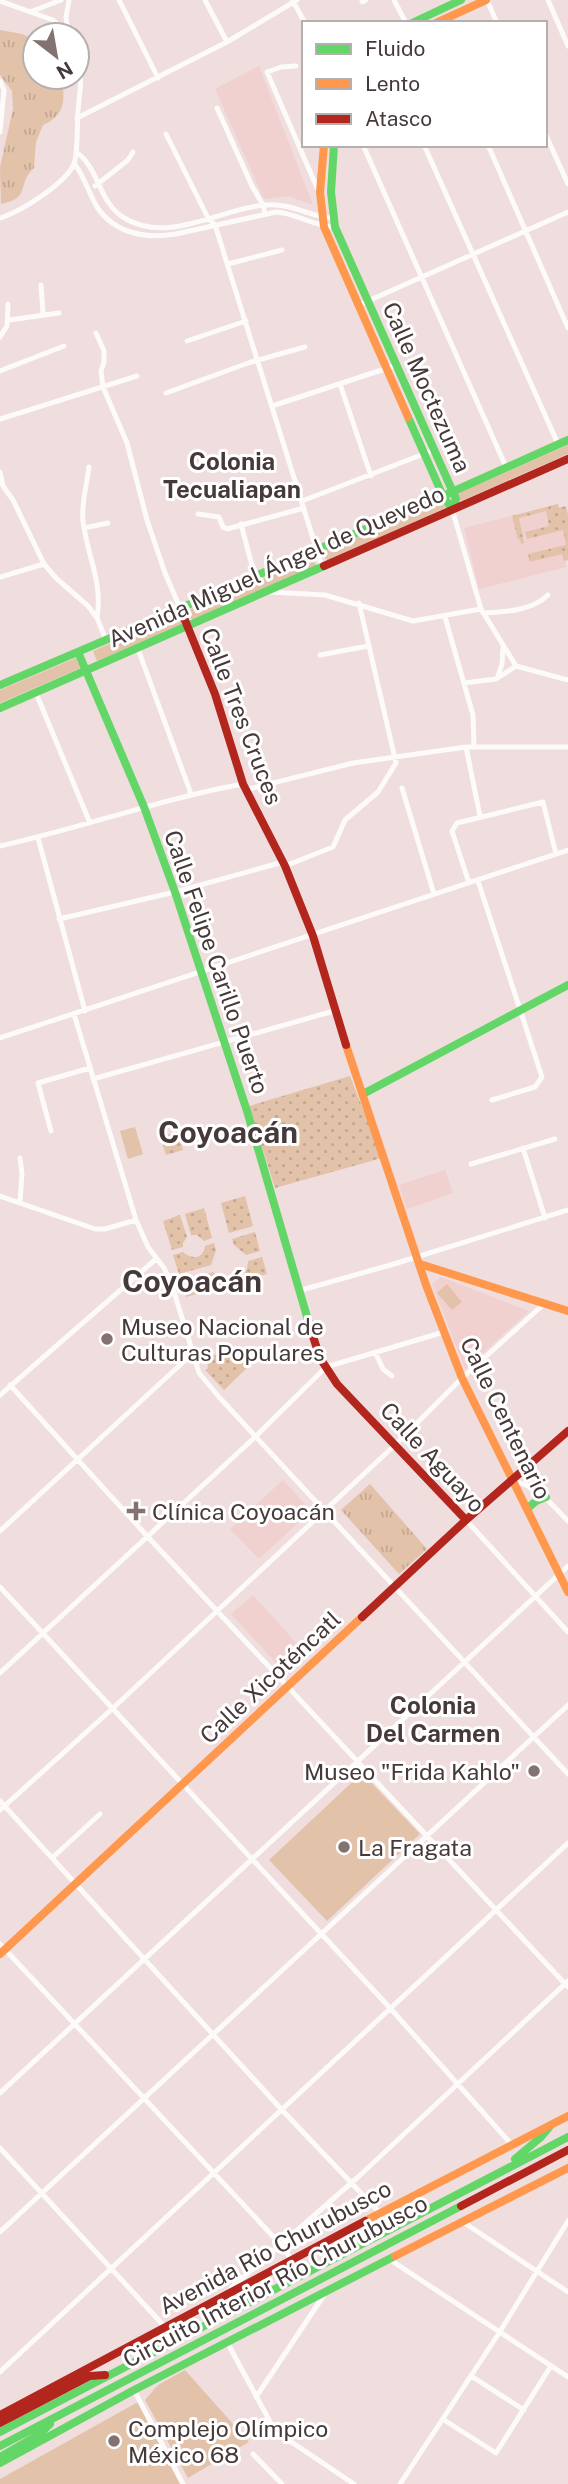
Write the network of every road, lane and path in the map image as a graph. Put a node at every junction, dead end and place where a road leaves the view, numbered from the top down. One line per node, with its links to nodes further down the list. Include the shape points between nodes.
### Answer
1 (61, 0): 11 (street)
2 (69, 0): 13 (street)
3 (119, 0): 22 (street)
4 (205, 0): 19 (street)
5 (394, 0): 15 (street)
6 (461, 0): 16 (main road)
7 (486, 0): 17 (main road); 18 (street)
8 (548, 0): 20 (street)
9 (0, 1): 11 (street)
10 (295, 1): 14 (street); 19 (street)
11 (30, 12): 12 (street)
12 (54, 21)
13 (67, 21)
14 (303, 21)
15 (405, 21)
16 (416, 21)
17 (440, 21)
18 (496, 21)
19 (227, 42): 22 (street)
20 (568, 46)
21 (296, 66): 41 (street, via 267,72)
22 (158, 78): 26 (street)
23 (0, 81): 27 (street, via 4,90)
24 (80, 91): 26 (street)
25 (217, 108): 43 (street)
26 (77, 118): 35 (street)
27 (0, 132)
28 (166, 134): 48 (street)
29 (547, 137): 39 (street)
30 (324, 147): 41 (main road, Calle Moctezuma)
31 (334, 147): 50 (main road, Calle Moctezuma)
32 (364, 147): 58 (street)
33 (425, 147): 56 (street)
34 (489, 147): 54 (street)
35 (76, 152): 37 (street); 38 (street, via 88,163)
36 (133, 152): 38 (street)
37 (74, 163): 40 (street); 47 (street, via 63,178 22,209)
38 (97, 184): 40 (street); 42 (street)
39 (568, 184)
40 (89, 188): 44 (street)
41 (320, 192): 49 (main road, Calle Moctezuma)
42 (107, 201): 44 (street); 48 (street, via 125,219 145,228)
43 (263, 205): 46 (street); 48 (street); 49 (street, via 284,204)
44 (97, 206): 51 (street, via 117,226 140,235 160,236)
45 (568, 212): 54 (street)
46 (265, 213): 51 (street); 52 (street, via 284,212)
47 (0, 218)
48 (208, 218): 51 (street)
49 (322, 218): 50 (street); 52 (main road, Calle Moctezuma)
50 (333, 218): 53 (main road, Calle Moctezuma)
51 (215, 225): 57 (street)
52 (324, 227): 53 (street); 62 (main road, Calle Moctezuma)
53 (335, 227): 60 (main road, Calle Moctezuma)
54 (526, 231): 56 (street); 67 (street)
55 (282, 250): 57 (street)
56 (472, 255): 58 (street); 84 (street)
57 (228, 264): 66 (street)
58 (421, 278): 60 (street); 89 (street)
59 (41, 285): 64 (street)
60 (369, 301): 62 (street); 74 (main road, Calle Moctezuma)
61 (8, 304): 65 (street)
62 (359, 305): 75 (main road, Calle Moctezuma)
63 (60, 313): 64 (street)
64 (43, 314): 65 (street)
65 (9, 320): 69 (street)
66 (246, 321): 70 (street); 73 (street)
67 (568, 328)
68 (96, 333): 79 (street, via 104,351)
69 (0, 337)
70 (187, 341)
71 (64, 346): 76 (street)
72 (305, 346): 73 (street)
73 (258, 360): 80 (street); 81 (street)
74 (397, 365): 75 (street); 85 (main road, Calle Moctezuma)
75 (387, 368): 78 (street); 86 (main road, Calle Moctezuma)
76 (0, 371)
77 (137, 376): 79 (street)
78 (340, 384): 81 (street); 91 (street)
79 (103, 387): 82 (street); 110 (street, Calle Tres Cruces, via 127,443 147,520)
80 (166, 393)
81 (272, 406): 95 (street)
82 (0, 419)
83 (568, 439): 84 (main road, Avenida Miguel Ángel de Quevedo)
84 (558, 444): 89 (main road, Avenida Miguel Ángel de Quevedo)
85 (433, 450): 86 (street); 93 (main road, Calle Moctezuma)
86 (424, 454): 91 (street); 94 (main road, Calle Moctezuma)
87 (568, 459): 97 (main road, Avenida Miguel Ángel de Quevedo)
88 (89, 467): 101 (street)
89 (506, 467): 93 (main road, Avenida Miguel Ángel de Quevedo)
90 (0, 471): 92 (street)
91 (370, 476): 95 (street)
92 (2, 486): 103 (street)
93 (453, 492): 94 (main road, Avenida Miguel Ángel de Quevedo); 97 (main road, Calle Moctezuma)
94 (443, 496): 97 (main road, Calle Moctezuma); 102 (main road, Avenida Miguel Ángel de Quevedo)
95 (302, 500): 96 (street)
96 (304, 508): 100 (street); 102 (street)
97 (452, 509): 104 (main road, Avenida Miguel Ángel de Quevedo); 111 (street)
98 (198, 514): 100 (street, via 219,517 225,528)
99 (108, 523): 101 (street)
100 (241, 524): 106 (street)
101 (84, 528): 113 (street, via 97,577)
102 (316, 550): 104 (street); 106 (main road, Avenida Miguel Ángel de Quevedo)
103 (44, 564): 105 (street); 113 (street)
104 (323, 567): 107 (main road, Avenida Miguel Ángel de Quevedo)
105 (0, 577)
106 (255, 577): 110 (main road, Avenida Miguel Ángel de Quevedo)
107 (265, 592): 109 (street, via 314,593); 114 (main road, Avenida Miguel Ángel de Quevedo)
108 (548, 595): 111 (street, via 530,606)
109 (359, 603): 112 (street, via 408,620); 117 (street)
110 (180, 608): 114 (main road, Calle Tres Cruces); 115 (main road, Avenida Miguel Ángel de Quevedo)
111 (482, 611): 112 (street); 116 (street)
112 (445, 617): 125 (street)
113 (97, 618): 115 (street)
114 (187, 627): 118 (main road, Avenida Miguel Ángel de Quevedo); 133 (main road, Calle Tres Cruces, via 215,694)
115 (106, 640): 119 (main road, Avenida Miguel Ángel de Quevedo)
116 (502, 643): 121 (street); 123 (street, via 502,664)
117 (369, 646): 120 (street); 132 (street)
118 (138, 649): 122 (main road, Avenida Miguel Ángel de Quevedo); 135 (street)
119 (78, 652): 122 (main road, Calle Felipe Carillo Puerto); 126 (main road, Avenida Miguel Ángel de Quevedo)
120 (320, 655)
121 (516, 666): 123 (street); 124 (street)
122 (86, 671): 127 (main road, Avenida Miguel Ángel de Quevedo); 136 (main road, Calle Felipe Carillo Puerto)
123 (496, 678): 125 (street)
124 (568, 680)
125 (464, 683): 129 (street, via 474,720)
126 (0, 685)
127 (36, 693): 128 (main road, Avenida Miguel Ángel de Quevedo); 138 (street)
128 (0, 708)
129 (474, 746): 130 (street); 131 (street)
130 (466, 747): 132 (street); 137 (street)
131 (568, 747)
132 (395, 757): 133 (street); 143 (street, via 378,792 351,813 333,847)
133 (244, 787): 135 (street); 143 (main road, Calle Tres Cruces)
134 (402, 788): 147 (street)
135 (189, 796): 136 (street)
136 (144, 807): 138 (street); 146 (main road, Calle Felipe Carillo Puerto)
137 (480, 816): 142 (street, via 543,802); 145 (street, via 452,829)
138 (90, 823): 139 (street)
139 (38, 838): 140 (street); 148 (street)
140 (0, 846)
141 (568, 850): 142 (street)
142 (556, 854): 144 (street)
143 (284, 864): 146 (street); 149 (main road, Calle Tres Cruces)
144 (478, 881): 145 (street); 154 (street)
145 (469, 883): 147 (street)
146 (174, 892): 148 (street); 150 (main road, Calle Felipe Carillo Puerto)
147 (434, 894): 149 (street)
148 (60, 919): 152 (street)
149 (313, 936): 150 (street); 153 (main road, Calle Tres Cruces)
150 (202, 972): 152 (street); 157 (main road, Calle Felipe Carillo Puerto)
151 (568, 985): 154 (main road)
152 (85, 1011): 155 (street)
153 (334, 1011): 157 (street); 160 (main road, Calle Tres Cruces)
154 (520, 1012): 160 (main road); 161 (street, via 542,1077 535,1087)
155 (74, 1014): 156 (street); 158 (street)
156 (0, 1038)
157 (225, 1041): 159 (street); 174 (main road, Calle Felipe Carillo Puerto)
158 (90, 1068): 159 (street); 162 (street, via 38,1083)
159 (93, 1079): 171 (street)
160 (363, 1094): 173 (main road, Calle Centenario)
161 (492, 1100)
162 (51, 1131)
163 (555, 1139): 164 (street)
164 (523, 1148): 166 (street); 170 (street)
165 (20, 1158): 168 (street)
166 (471, 1164)
167 (0, 1196): 168 (street)
168 (20, 1202): 171 (street, via 95,1230)
169 (568, 1210): 170 (street)
170 (545, 1218): 173 (street)
171 (136, 1220): 172 (street)
172 (156, 1259): 179 (street, via 171,1282); 183 (street)
173 (419, 1260): 174 (street); 175 (main road); 177 (main road, Calle Centenario)
174 (298, 1291): 180 (main road, Calle Aguayo)
175 (544, 1304): 176 (main road); 182 (street)
176 (568, 1311)
177 (444, 1332): 178 (street); 182 (main road, Calle Centenario)
178 (374, 1352): 180 (street); 181 (street, via 383,1370)
179 (193, 1353): 186 (street, via 199,1373); 188 (street)
180 (326, 1367): 186 (street); 187 (main road, Calle Aguayo)
181 (392, 1376)
182 (462, 1378): 187 (street); 189 (main road, Calle Centenario)
183 (10, 1385): 184 (street); 188 (street)
184 (0, 1395)
185 (568, 1431): 189 (main road, Calle Xicoténcatl)
186 (255, 1437): 192 (street); 196 (street)
187 (396, 1444): 192 (street); 193 (main road, Calle Aguayo)
188 (78, 1459): 195 (street); 196 (street)
189 (513, 1480): 190 (street, via 529,1484); 191 (main road, Calle Centenario); 193 (main road, Calle Xicoténcatl)
190 (546, 1497): 191 (main road); 194 (street)
191 (528, 1508): 198 (main road, Calle Centenario)
192 (324, 1511): 200 (street); 203 (street)
193 (466, 1520): 200 (main road, Calle Xicoténcatl); 202 (street, Calle Aguayo)
194 (568, 1521)
195 (0, 1531)
196 (147, 1536): 203 (street); 205 (street)
197 (568, 1566): 198 (street)
198 (559, 1574): 201 (main road, Calle Centenario); 202 (street)
199 (0, 1587): 205 (street)
200 (395, 1587): 206 (street); 208 (main road, Calle Xicoténcatl)
201 (568, 1592)
202 (535, 1596): 204 (street, Calle Aguayo); 206 (street)
203 (217, 1611): 208 (street); 210 (street)
204 (568, 1632)
205 (43, 1634): 207 (street); 210 (street)
206 (465, 1661): 211 (street); 212 (street)
207 (0, 1673)
208 (288, 1687): 212 (street); 214 (main road, Calle Xicoténcatl)
209 (568, 1704): 211 (street)
210 (113, 1709): 214 (street); 215 (street)
211 (533, 1737): 213 (street); 217 (street)
212 (358, 1760): 217 (street); 220 (street)
213 (568, 1774)
214 (183, 1785): 220 (street); 221 (main road, Calle Xicoténcatl)
215 (1, 1806): 219 (street)
216 (100, 1814): 219 (street)
217 (427, 1835): 222 (street); 223 (street)
218 (568, 1843): 222 (street)
219 (52, 1858): 221 (street)
220 (253, 1860): 223 (street); 225 (street)
221 (75, 1883): 224 (main road, Calle Xicoténcatl); 225 (street)
222 (496, 1910): 226 (street); 227 (street)
223 (321, 1934): 227 (street); 229 (street)
224 (2, 1949): 228 (street)
225 (145, 1959): 228 (street); 229 (street)
226 (567, 1984): 230 (street)
227 (390, 2008): 230 (street); 233 (street)
228 (75, 2024): 231 (street); 232 (street)
229 (212, 2035): 232 (street); 233 (street)
230 (456, 2084): 237 (street); 243 (street)
231 (0, 2093)
232 (145, 2098): 242 (street); 244 (street)
233 (282, 2110): 242 (street); 243 (street)
234 (568, 2116): 235 (main road, Avenida Río Churubusco)
235 (551, 2125): 237 (main road, Avenida Río Churubusco); 241 (main road)
236 (568, 2137): 241 (main road, Circuito Interior Río Churubusco)
237 (512, 2145): 245 (main road, Avenida Río Churubusco)
238 (0, 2148): 244 (street)
239 (568, 2150): 269 (main road, Circuito Interior Río Churubusco)
240 (568, 2168): 247 (main road)
241 (503, 2171): 262 (main road, Circuito Interior Río Churubusco)
242 (214, 2173): 249 (street); 252 (street)
243 (351, 2182): 245 (street); 249 (street)
244 (41, 2193): 248 (street); 252 (street)
245 (381, 2213): 250 (main road, Avenida Río Churubusco)
246 (568, 2221): 253 (street)
247 (462, 2222): 251 (main road); 253 (street)
248 (0, 2232)
249 (282, 2246): 250 (street); 256 (street)
250 (291, 2259): 256 (main road, Avenida Río Churubusco)
251 (390, 2259): 254 (main road); 258 (street)
252 (111, 2270): 257 (street); 261 (street)
253 (535, 2272): 255 (street); 258 (street)
254 (327, 2291): 259 (main road); 266 (street)
255 (568, 2292)
256 (219, 2299): 257 (main road, Avenida Río Churubusco)
257 (164, 2327): 268 (main road, Avenida Río Churubusco)
258 (499, 2333): 260 (street); 263 (street)
259 (228, 2342): 265 (main road); 266 (street)
260 (551, 2366): 264 (street); 267 (street)
261 (0, 2372)
262 (111, 2374): 271 (main road, via 90,2376); 272 (main road, Circuito Interior Río Churubusco)
263 (471, 2376): 267 (street); 270 (street)
264 (568, 2377)
265 (134, 2390): 276 (main road); 277 (street)
266 (256, 2398): 279 (street, via 275,2431)
267 (524, 2410): 270 (street, via 496,2453)
268 (0, 2415)
269 (54, 2418): 273 (main road, Circuito Interior Río Churubusco); 275 (main road, via 40,2434)
270 (443, 2420): 280 (street)
271 (0, 2423)
272 (0, 2432)
273 (0, 2446)
274 (253, 2454): 278 (street)
275 (0, 2457)
276 (0, 2463)
277 (183, 2484)
278 (282, 2484)
279 (354, 2484)
280 (400, 2484)

